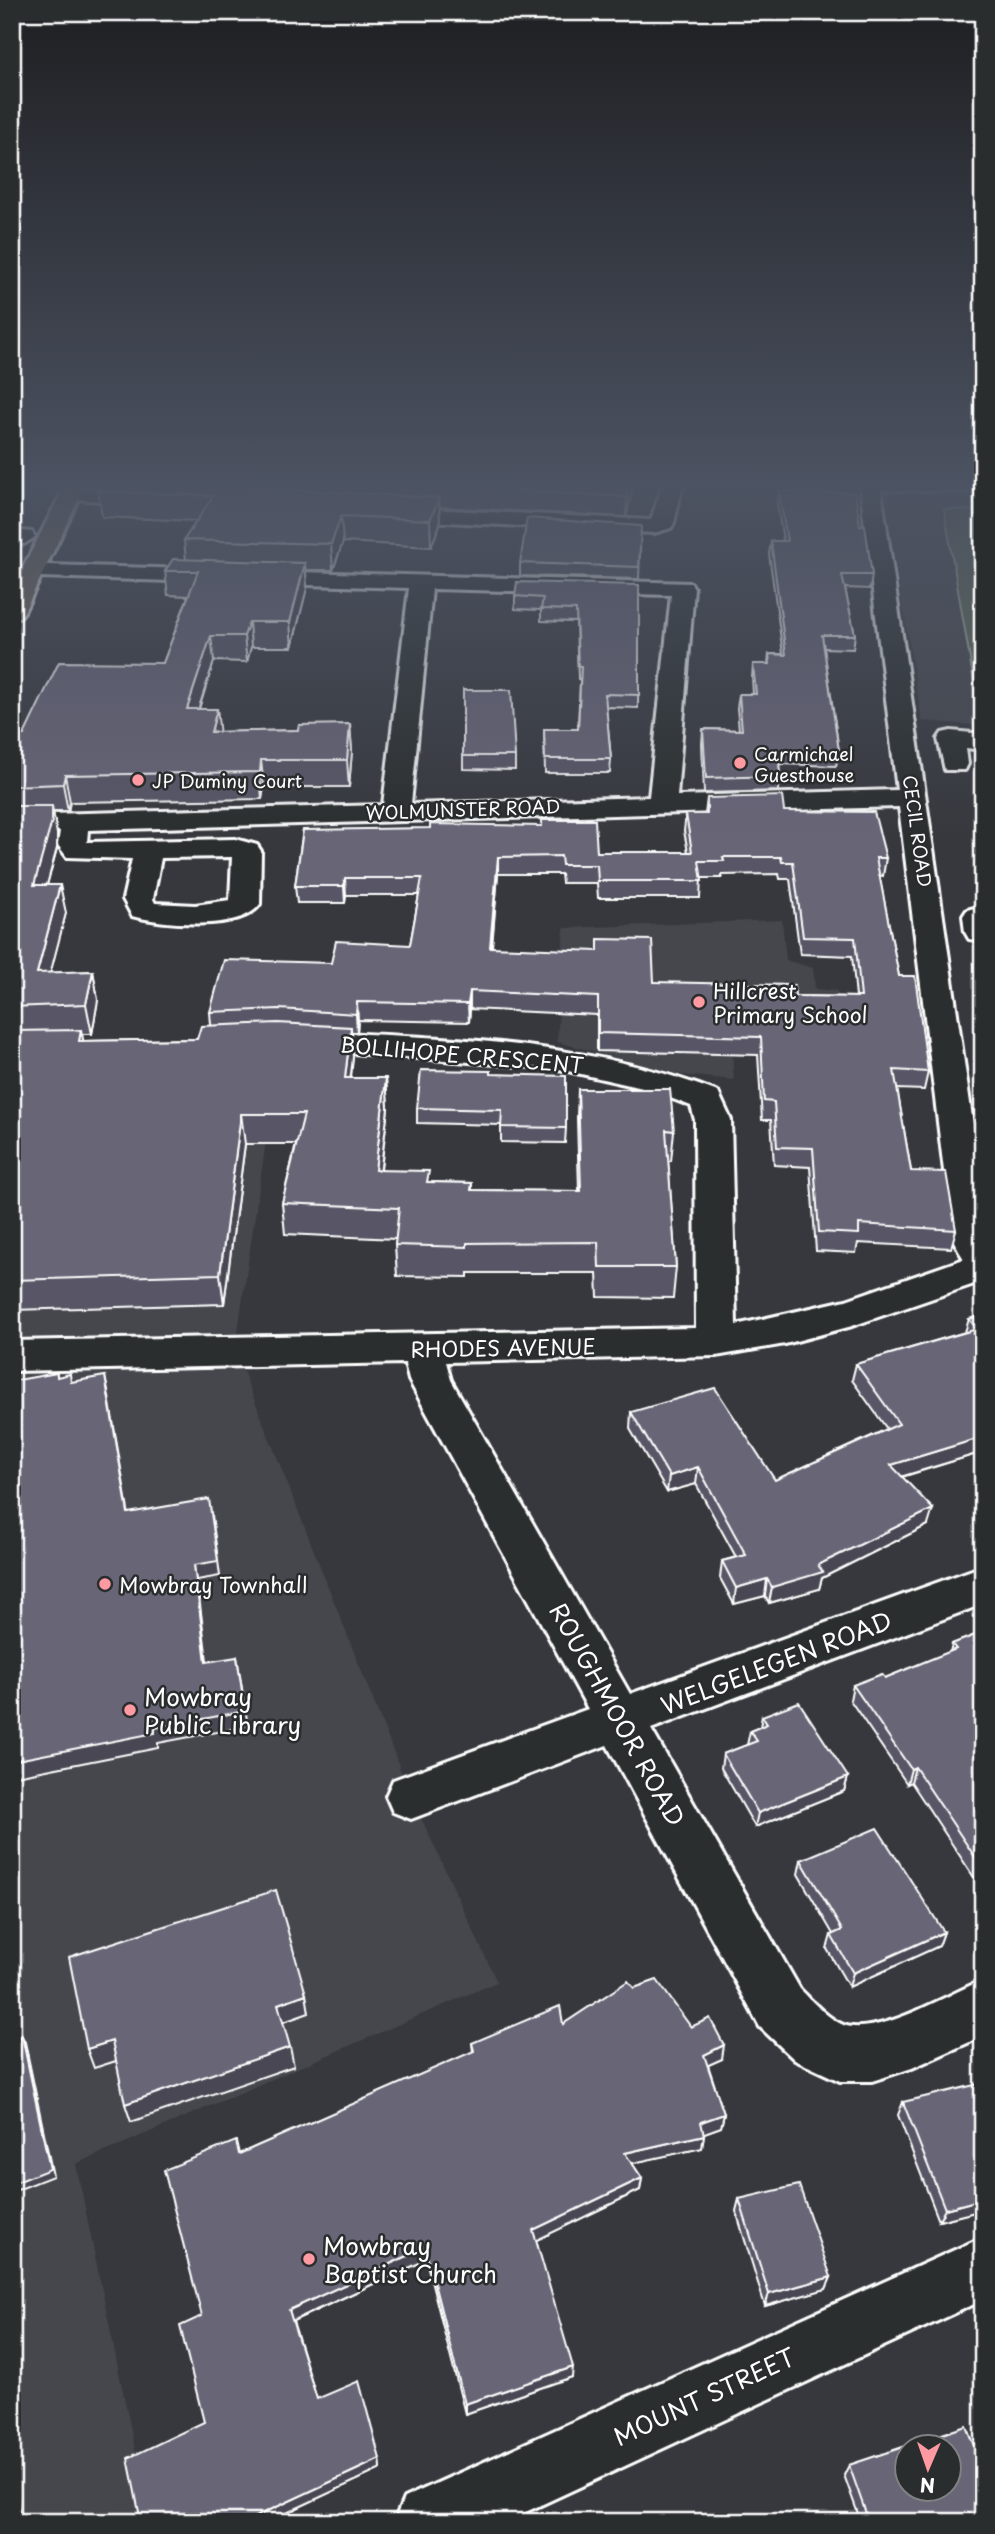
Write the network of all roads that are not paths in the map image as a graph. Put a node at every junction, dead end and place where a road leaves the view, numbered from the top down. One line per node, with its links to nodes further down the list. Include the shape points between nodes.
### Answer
1 (419, 602): 8 (street)
2 (682, 602): 7 (street)
3 (886, 602): 4 (street, CECIL ROAD)
4 (905, 737): 5 (street, via 953,751); 6 (street, CECIL ROAD)
5 (983, 742)
6 (914, 798): 7 (street, WOLMUNSTER ROAD); 13 (street, CECIL ROAD, via 961,927)
7 (662, 804): 8 (street, WOLMUNSTER ROAD)
8 (396, 811): 9 (street, WOLMUNSTER ROAD)
9 (75, 822): 10 (street, WOLMUNSTER ROAD); 11 (street, via 74,850)
10 (12, 824)
11 (148, 851)
12 (267, 1041): 16 (street, BOLLIHOPE CRESCENT, via 576,1060 706,1100 713,1120)
13 (973, 1193): 14 (street, CECIL ROAD, via 967,1235)
14 (983, 1257)
15 (983, 1266): 16 (street, RHODES AVENUE, via 911,1296 843,1317)
16 (716, 1342): 17 (street, RHODES AVENUE)
17 (422, 1349): 18 (street, RHODES AVENUE); 20 (street, ROUGHMOOR ROAD, via 430,1380)
18 (12, 1356)
19 (983, 1585): 20 (street, WELGELEGEN ROAD)
20 (622, 1720): 21 (street, WELGELEGEN ROAD); 22 (street, ROUGHMOOR ROAD, via 780,2008 811,2040 843,2054 881,2050)
21 (411, 1796)
22 (983, 2007)
23 (979, 2270): 24 (street, MOUNT STREET)
24 (428, 2522)

